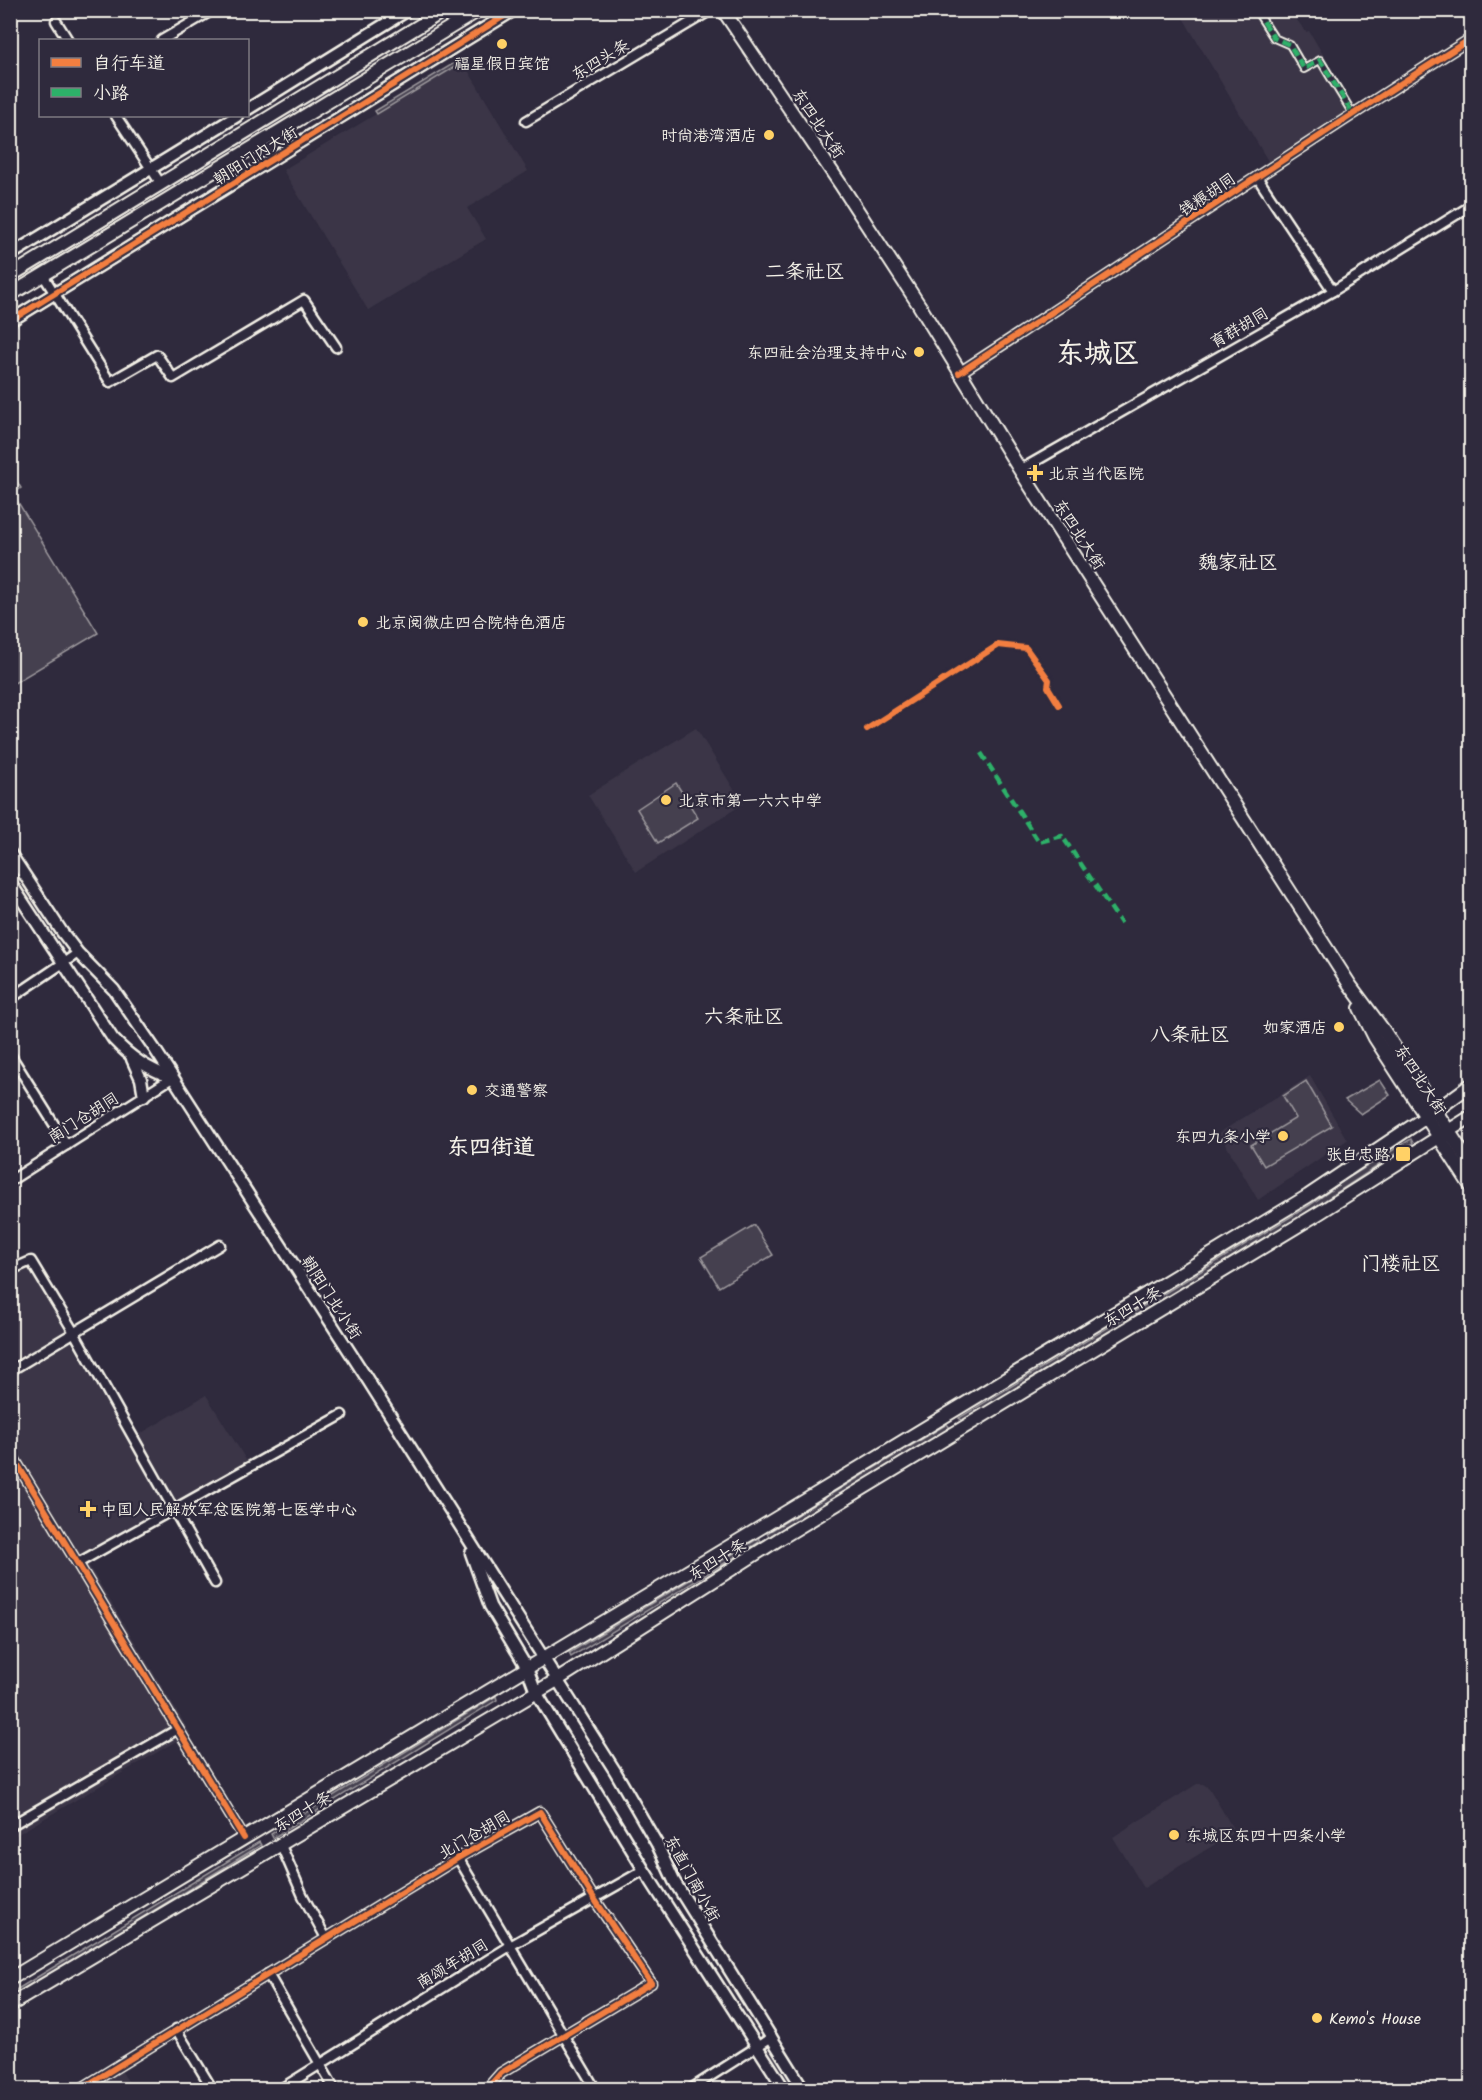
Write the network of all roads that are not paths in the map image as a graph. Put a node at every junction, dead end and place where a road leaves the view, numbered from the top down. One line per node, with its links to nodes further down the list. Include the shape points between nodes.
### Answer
1 (213, 10): 12 (street)
2 (408, 10): 13 (main road)
3 (445, 10): 8 (main road, 朝阳门内大街)
4 (479, 10): 23 (main road, 朝阳门内大街)
5 (514, 10): 26 (main road, 朝阳门内大街)
6 (1257, 10): 14 (street, via 1274,38 1290,45 1304,69 1320,60)
7 (724, 11): 17 (street, 东四头条, via 708,12); 30 (main road, 东四北大街, via 919,305)
8 (423, 16): 20 (main road, 朝阳门内大街)
9 (56, 21): 11 (street)
10 (1472, 38): 14 (street, 钱粮胡同)
11 (67, 39)
12 (164, 39)
13 (249, 108)
14 (1353, 114): 19 (street, 钱粮胡同)
15 (117, 117): 18 (street)
16 (235, 117): 18 (main road)
17 (526, 121)
18 (150, 169): 20 (street); 22 (main road)
19 (1257, 177): 25 (street); 30 (street, 钱粮胡同)
20 (161, 184): 24 (main road, 朝阳门内大街)
21 (1472, 205): 25 (street, 育群胡同)
22 (10, 255)
23 (43, 275): 26 (street); 27 (main road, 朝阳门内大街)
24 (10, 276)
25 (1333, 291): 31 (street, 育群胡同)
26 (55, 294): 28 (main road, 朝阳门内大街); 29 (street, via 110,382 157,355 173,378 304,300)
27 (10, 295)
28 (10, 321)
29 (336, 347)
30 (959, 374): 31 (main road, 东四北大街)
31 (1020, 470): 42 (main road, 东四北大街, via 1350,985 1384,1031)
32 (10, 852): 34 (main road, 朝阳门北小街)
33 (10, 882): 35 (main road)
34 (78, 953): 35 (street); 39 (main road, 朝阳门北小街, via 114,990)
35 (64, 964): 36 (street); 38 (main road, via 114,1039)
36 (10, 999)
37 (10, 1054): 45 (street)
38 (130, 1056): 39 (main road, via 146,1068); 41 (main road)
39 (172, 1078): 41 (street, 南门仓胡同); 56 (main road, 朝阳门北小街)
40 (1472, 1084): 42 (main road)
41 (144, 1096): 45 (street, 南门仓胡同)
42 (1430, 1114): 44 (main road, 东四北大街); 59 (main road, 东四十条, via 1308,1196)
43 (1472, 1116): 44 (main road)
44 (1443, 1134): 46 (main road, 东四北大街); 48 (main road, 东四北大街); 61 (main road, 东四十条, via 779,1539)
45 (67, 1145): 47 (street, 南门仓胡同)
46 (1472, 1167)
47 (10, 1181)
48 (1472, 1188)
49 (220, 1245): 51 (street)
50 (10, 1261): 51 (street, via 15,1268 31,1261)
51 (75, 1334): 52 (street); 55 (street)
52 (10, 1371)
53 (342, 1415): 55 (street)
54 (10, 1452): 57 (street)
55 (174, 1509): 57 (street); 58 (street)
56 (464, 1533): 59 (main road, 朝阳门北小街); 60 (main road, 朝阳门北小街, via 490,1606)
57 (78, 1563): 63 (street)
58 (215, 1583)
59 (544, 1659): 60 (main road, 东四十条); 61 (main road, 东直门南小街)
60 (527, 1668): 62 (main road, 朝阳门北小街); 65 (main road, 东四十条)
61 (556, 1680): 62 (main road, 东四十条); 77 (main road, 东直门南小街, via 615,1771 674,1881)
62 (536, 1692): 66 (main road, 东四十条); 68 (main road, 东直门南小街)
63 (178, 1729): 64 (street); 65 (street)
64 (10, 1826)
65 (244, 1838): 73 (main road, 东四十条)
66 (280, 1843): 70 (street); 74 (main road, 东四十条)
67 (458, 1858): 69 (street, 北门仓胡同, via 540,1812); 70 (street, 北门仓胡同); 71 (street)
68 (644, 1870): 69 (street, 南颂年胡同); 78 (main road, 东直门南小街)
69 (593, 1897): 71 (street, 南颂年胡同); 76 (street, 北门仓胡同, via 651,1983)
70 (326, 1938): 72 (street, 北门仓胡同)
71 (510, 1946): 76 (street); 79 (street, 南颂年胡同)
72 (268, 1974): 75 (street, 北门仓胡同); 79 (street)
73 (10, 1979)
74 (10, 2005)
75 (176, 2029): 80 (street, 北门仓胡同); 81 (street)
76 (563, 2037): 84 (street, 北门仓胡同, via 501,2073); 85 (street)
77 (772, 2037): 78 (street); 88 (main road, 东直门南小街)
78 (758, 2046): 86 (street); 87 (main road, 东直门南小街)
79 (319, 2064): 82 (street, 南颂年胡同); 83 (street)
80 (79, 2090)
81 (213, 2090)
82 (279, 2090)
83 (335, 2090)
84 (486, 2090)
85 (596, 2090)
86 (690, 2090)
87 (785, 2090)
88 (804, 2090)

